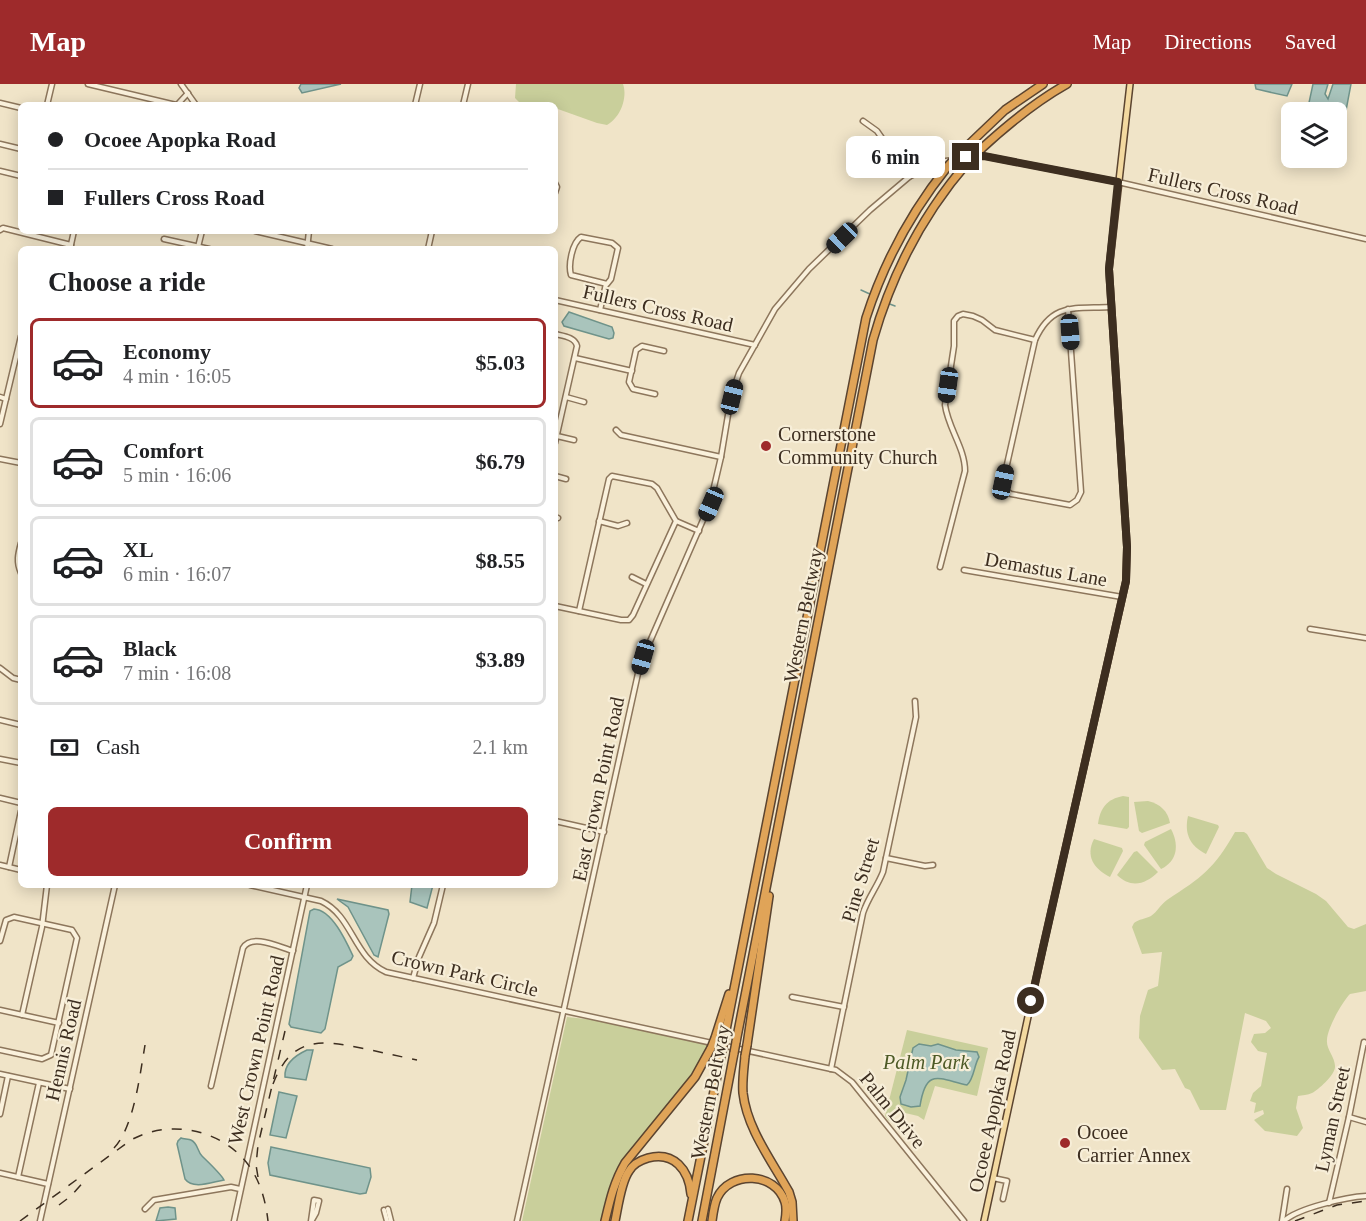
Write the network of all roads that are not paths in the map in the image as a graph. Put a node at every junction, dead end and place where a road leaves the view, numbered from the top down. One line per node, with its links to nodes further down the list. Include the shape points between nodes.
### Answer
1 (51, 84): 10 (street)
2 (88, 84): 11 (street)
3 (181, 84): 9 (street)
4 (420, 84): 14 (street)
5 (468, 84): 15 (street)
6 (1043, 84): 21 (highway, Western Beltway, via 1005,110)
7 (1068, 84): 21 (highway, Western Beltway, bridge, via 1033,105 980,150)
8 (1130, 84): 25 (main road, Ocoee Apopka Road)
9 (188, 93): 12 (street); 13 (street)
10 (48, 102)
11 (163, 102)
12 (179, 102)
13 (194, 102)
14 (415, 102)
15 (464, 102)
16 (0, 103): 17 (street)
17 (18, 107)
18 (863, 121): 24 (street, via 876,131)
19 (0, 144): 20 (street)
20 (18, 148)
21 (965, 156): 24 (street, East Crown Point Road, via 938,162); 25 (street, Fullers Cross Road, via 984,156); 86 (highway, Western Beltway, via 902,258 882,308); 104 (highway, Western Beltway, bridge, via 948,166 908,222 871,303)
22 (0, 171): 23 (street)
23 (18, 175)
24 (909, 177): 46 (street, East Crown Point Road, via 794,285)
25 (1118, 182): 32 (street, Fullers Cross Road); 41 (main road, Ocoee Apopka Road, via 1109,253)
26 (0, 230): 27 (street)
27 (18, 232)
28 (24, 234): 34 (street)
29 (268, 234): 33 (street)
30 (308, 234): 33 (street)
31 (164, 239): 35 (street)
32 (1366, 239)
33 (306, 243): 36 (street); 37 (street); 38 (street)
34 (66, 246)
35 (194, 246)
36 (304, 246)
37 (306, 246)
38 (319, 246)
39 (606, 284): 39 (street, via 571,275 569,268 577,239 586,237 618,248 611,279); 43 (street)
40 (558, 301): 43 (street, Fullers Cross Road)
41 (1110, 307): 42 (street); 74 (main road, Ocoee Apopka Road, via 1127,547)
42 (1068, 309): 45 (street, via 1049,317); 45 (street, via 1081,492 1070,505 1011,494 1004,488)
43 (600, 310): 46 (street, Fullers Cross Road)
44 (558, 335): 49 (street, via 576,342)
45 (1035, 340): 70 (street, via 995,330 973,316 963,314 954,321 945,405 965,471)
46 (755, 345): 61 (street, East Crown Point Road, via 735,384)
47 (18, 349): 54 (street)
48 (664, 351): 50 (street, via 642,346 636,350)
49 (575, 358): 50 (street); 53 (street)
50 (632, 371): 51 (street, via 629,382 633,389)
51 (655, 394)
52 (0, 397): 54 (street)
53 (566, 397): 55 (street); 58 (street)
54 (6, 399): 56 (street)
55 (584, 402)
56 (0, 424)
57 (616, 430): 61 (street, via 621,435)
58 (558, 432)
59 (558, 436): 60 (street)
60 (574, 440)
61 (721, 457): 69 (street, East Crown Point Road, via 711,504)
62 (0, 459): 63 (street)
63 (18, 463)
64 (558, 477): 65 (street)
65 (566, 479)
66 (676, 520): 67 (street, via 652,484 612,476); 69 (street); 73 (street)
67 (599, 521): 68 (street); 76 (street)
68 (627, 524)
69 (699, 531): 91 (street, East Crown Point Road, via 643,657)
70 (940, 567)
71 (964, 570): 74 (street, Demastus Lane)
72 (632, 577): 73 (street)
73 (646, 584): 76 (street, via 628,620)
74 (1123, 597): 127 (main road, Ocoee Apopka Road)
75 (558, 607): 76 (street)
76 (579, 611)
77 (1310, 629): 78 (street)
78 (1366, 638)
79 (0, 668): 80 (street)
80 (18, 679)
81 (915, 701): 92 (street, Pine Street, via 916,717)
82 (0, 720): 83 (street)
83 (18, 724)
84 (0, 759): 85 (street)
85 (18, 763)
86 (785, 794): 145 (highway, Western Beltway, bridge); 148 (highway, bridge, via 742,1081 752,1125 789,1192)
87 (0, 798): 88 (street)
88 (18, 802)
89 (558, 822): 91 (street)
90 (18, 825): 95 (street)
91 (604, 832): 111 (street, East Crown Point Road)
92 (886, 858): 93 (street); 109 (street, Pine Street, via 878,885 866,904)
93 (933, 865)
94 (0, 866): 95 (street)
95 (9, 867): 96 (street)
96 (18, 869)
97 (47, 888): 103 (street)
98 (114, 888): 121 (street, Hennis Road)
99 (264, 888): 102 (street, Crown Park Circle)
100 (306, 888): 102 (street, West Crown Point Road)
101 (442, 888): 107 (street)
102 (304, 897): 106 (street, West Crown Point Road); 107 (street, Crown Park Circle, via 336,910 368,961 377,968)
103 (43, 923): 105 (street, via 10,917); 112 (street); 113 (street, via 72,930 77,938)
104 (747, 925): 136 (highway, Western Beltway, bridge); 142 (highway, bridge, via 711,1048 695,1077 625,1163 611,1193)
105 (0, 942)
106 (293, 951): 120 (street, via 258,941 246,943); 129 (street, West Crown Point Road)
107 (413, 978): 111 (street, Crown Park Circle)
108 (792, 997): 109 (street)
109 (844, 1007): 116 (street, Pine Street)
110 (0, 1010): 112 (street)
111 (563, 1011): 116 (street, Palm Drive); 141 (street, East Crown Point Road)
112 (22, 1015): 113 (street)
113 (59, 1023): 115 (street, via 53,1051 45,1059)
114 (1366, 1043): 123 (street, Lyman Street)
115 (0, 1050)
116 (831, 1068): 149 (street, Palm Drive, via 852,1082)
117 (0, 1074): 118 (street)
118 (8, 1076): 119 (street); 122 (street)
119 (39, 1083): 121 (street); 126 (street)
120 (211, 1086)
121 (70, 1089): 128 (street, Hennis Road)
122 (0, 1114)
123 (1349, 1117): 124 (street); 133 (street, Lyman Street)
124 (1366, 1122)
125 (0, 1173): 126 (street)
126 (18, 1177): 128 (street)
127 (993, 1178): 132 (street, via 1007,1181); 150 (main road, Ocoee Apopka Road)
128 (48, 1184): 138 (street, Hennis Road)
129 (240, 1189): 134 (street, via 231,1187 154,1200); 139 (street, West Crown Point Road)
130 (1287, 1189): 151 (street)
131 (1364, 1195): 133 (street)
132 (1003, 1199)
133 (1329, 1203): 151 (street)
134 (145, 1209)
135 (386, 1210): 140 (street)
136 (690, 1212): 143 (highway, via 691,1191 684,1170 676,1161 655,1156 643,1159 628,1172); 144 (highway, Western Beltway)
137 (312, 1220): 137 (street, via 316,1200 316,1213)
138 (39, 1221)
139 (234, 1221)
140 (389, 1221)
141 (517, 1221)
142 (605, 1221)
143 (615, 1221)
144 (688, 1221)
145 (702, 1221)
146 (712, 1221): 147 (highway, via 718,1197 730,1183 743,1178 758,1178 777,1186 786,1203)
147 (785, 1221)
148 (793, 1221)
149 (964, 1221)
150 (984, 1221)
151 (1283, 1221)

